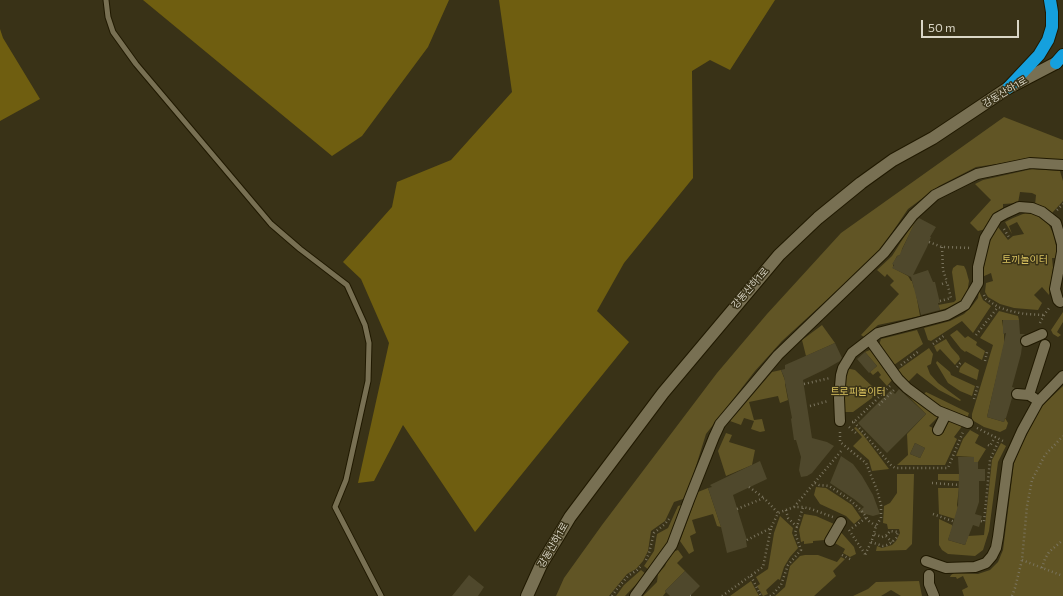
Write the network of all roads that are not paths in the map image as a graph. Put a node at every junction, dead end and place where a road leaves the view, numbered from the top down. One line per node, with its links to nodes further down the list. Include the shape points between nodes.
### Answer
1 (106, 0): 23 (lane, via 113,32 136,64 271,224 346,285 352,296 370,343 368,381 346,480 335,507)
2 (1050, 0): 4 (highway, via 1052,27 1048,40 1039,56)
3 (1060, 59): 4 (street, 강동산하1로)
4 (1008, 88): 24 (street, 강동산하1로, via 861,183 818,218 779,255 663,393 570,517 541,565)
5 (1063, 166): 25 (street, via 1030,163 977,174 935,195 912,215 884,253 778,355 720,424 672,545)
6 (1060, 302): 8 (street, via 1055,289 1062,244 1056,223 1042,212 1019,207 997,218 985,238 978,267 978,283 965,305 947,315 878,333)
7 (1042, 334): 9 (street)
8 (870, 340): 15 (street, via 897,384); 16 (street, via 852,353 843,368 839,398)
9 (1026, 341)
10 (1045, 346): 13 (street)
11 (1063, 376): 14 (street)
12 (1016, 394): 13 (street)
13 (1029, 395): 14 (street)
14 (1038, 402): 21 (street, via 1008,462 996,548 989,559 975,567 946,568)
15 (946, 414): 17 (street); 18 (street)
16 (840, 421)
17 (968, 423)
18 (938, 430)
19 (841, 522): 20 (street)
20 (830, 541)
21 (926, 561)
22 (929, 575): 26 (street)
23 (381, 596)
24 (527, 596)
25 (635, 596)
26 (933, 596)

